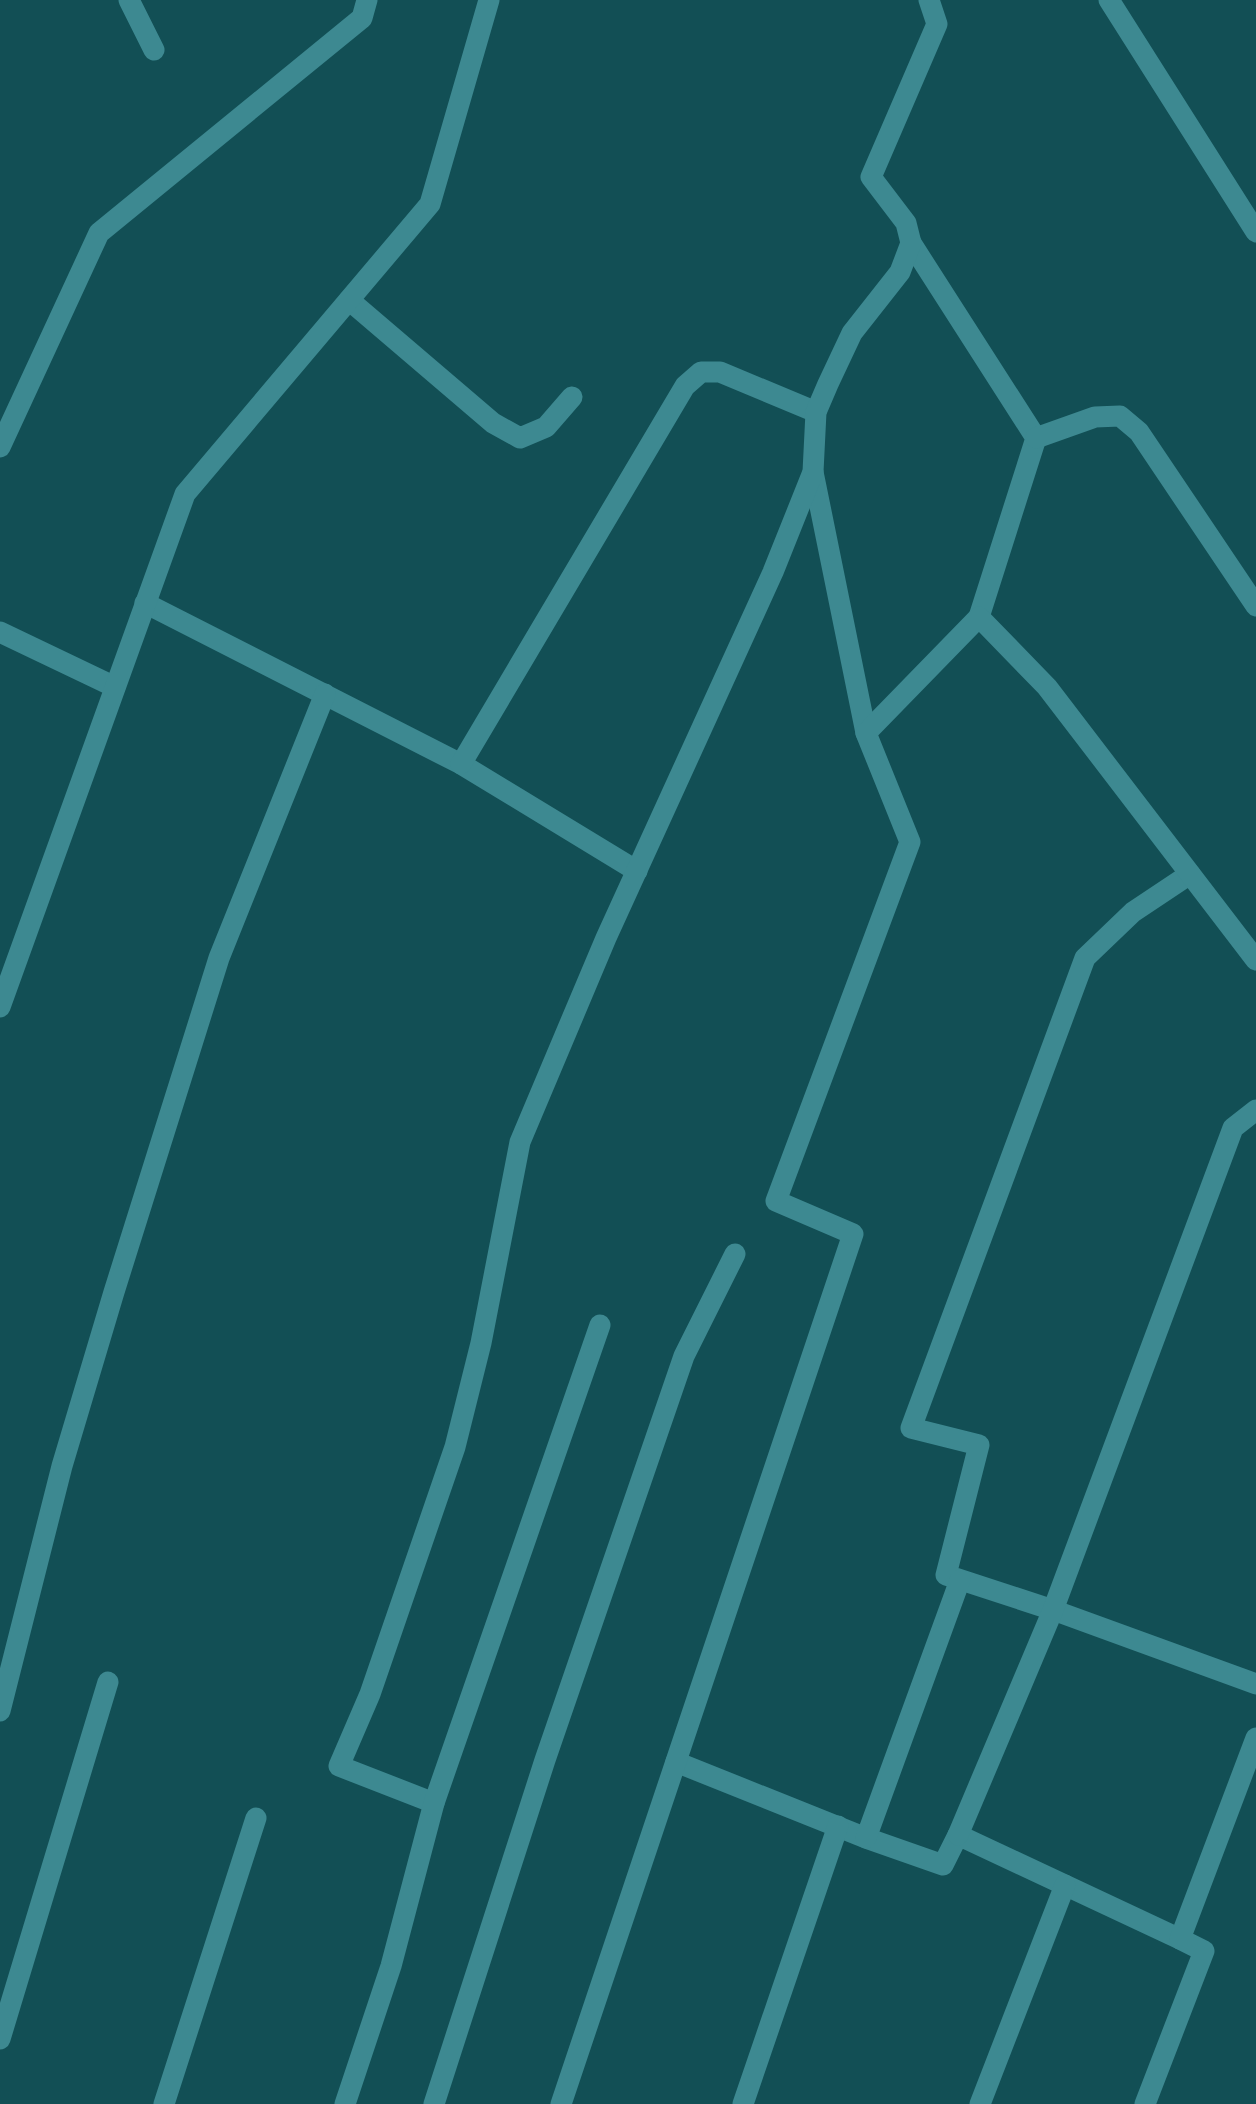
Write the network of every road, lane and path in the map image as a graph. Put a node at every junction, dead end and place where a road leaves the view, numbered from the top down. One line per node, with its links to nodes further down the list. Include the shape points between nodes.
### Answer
1 (129, 0): 6 (street)
2 (367, 0): 13 (street, via 362,18 99,233)
3 (489, 0): 9 (street, via 430,204)
4 (929, 0): 8 (street, via 937,23 871,177 906,223)
5 (1108, 0): 7 (street)
6 (154, 50)
7 (1256, 232)
8 (911, 243): 11 (street, via 900,272 852,333); 12 (street)
9 (349, 300): 10 (street, via 493,423 520,438 546,427); 15 (street, via 185,494)
10 (572, 397)
11 (816, 412): 14 (street); 22 (street, via 720,372 701,372 685,386)
12 (1036, 438): 16 (street, via 1094,417 1120,416 1139,432); 17 (street)
13 (0, 447)
14 (813, 472): 21 (street); 23 (street, via 773,572)
15 (145, 603): 19 (street); 20 (street)
16 (1256, 606)
17 (979, 617): 21 (street); 24 (street, via 1047,687)
18 (3, 639): 19 (street)
19 (115, 687): 26 (street)
20 (325, 694): 22 (street); 34 (street, via 219,958 62,1466)
21 (866, 733): 36 (street, via 910,842 776,1201 853,1234)
22 (461, 764): 23 (street)
23 (637, 871): 37 (street, via 520,1142 481,1343 455,1447 370,1694 339,1766)
24 (1190, 874): 25 (street); 30 (street, via 1133,912 1086,958 911,1428 979,1445 946,1575)
25 (1256, 960)
26 (0, 1007)
27 (1256, 1110): 31 (street, via 1233,1128)
28 (734, 1254): 47 (street, via 684,1356 545,1760)
29 (600, 1325): 37 (street)
30 (960, 1580): 31 (street); 41 (street)
31 (1053, 1610): 33 (street); 40 (street)
32 (108, 1682): 44 (street)
33 (1256, 1684)
34 (0, 1711)
35 (1256, 1738): 43 (street)
36 (676, 1762): 39 (street); 48 (street)
37 (434, 1803): 46 (street, via 391,1966)
38 (256, 1818): 45 (street)
39 (838, 1826): 41 (street); 49 (street)
40 (958, 1835): 41 (street, via 943,1865); 42 (street)
41 (866, 1838)
42 (1065, 1885): 43 (street); 50 (street)
43 (1180, 1939): 51 (street, via 1204,1951)
44 (0, 2039)
45 (164, 2104)
46 (345, 2104)
47 (434, 2104)
48 (561, 2104)
49 (743, 2104)
50 (980, 2104)
51 (1145, 2104)

